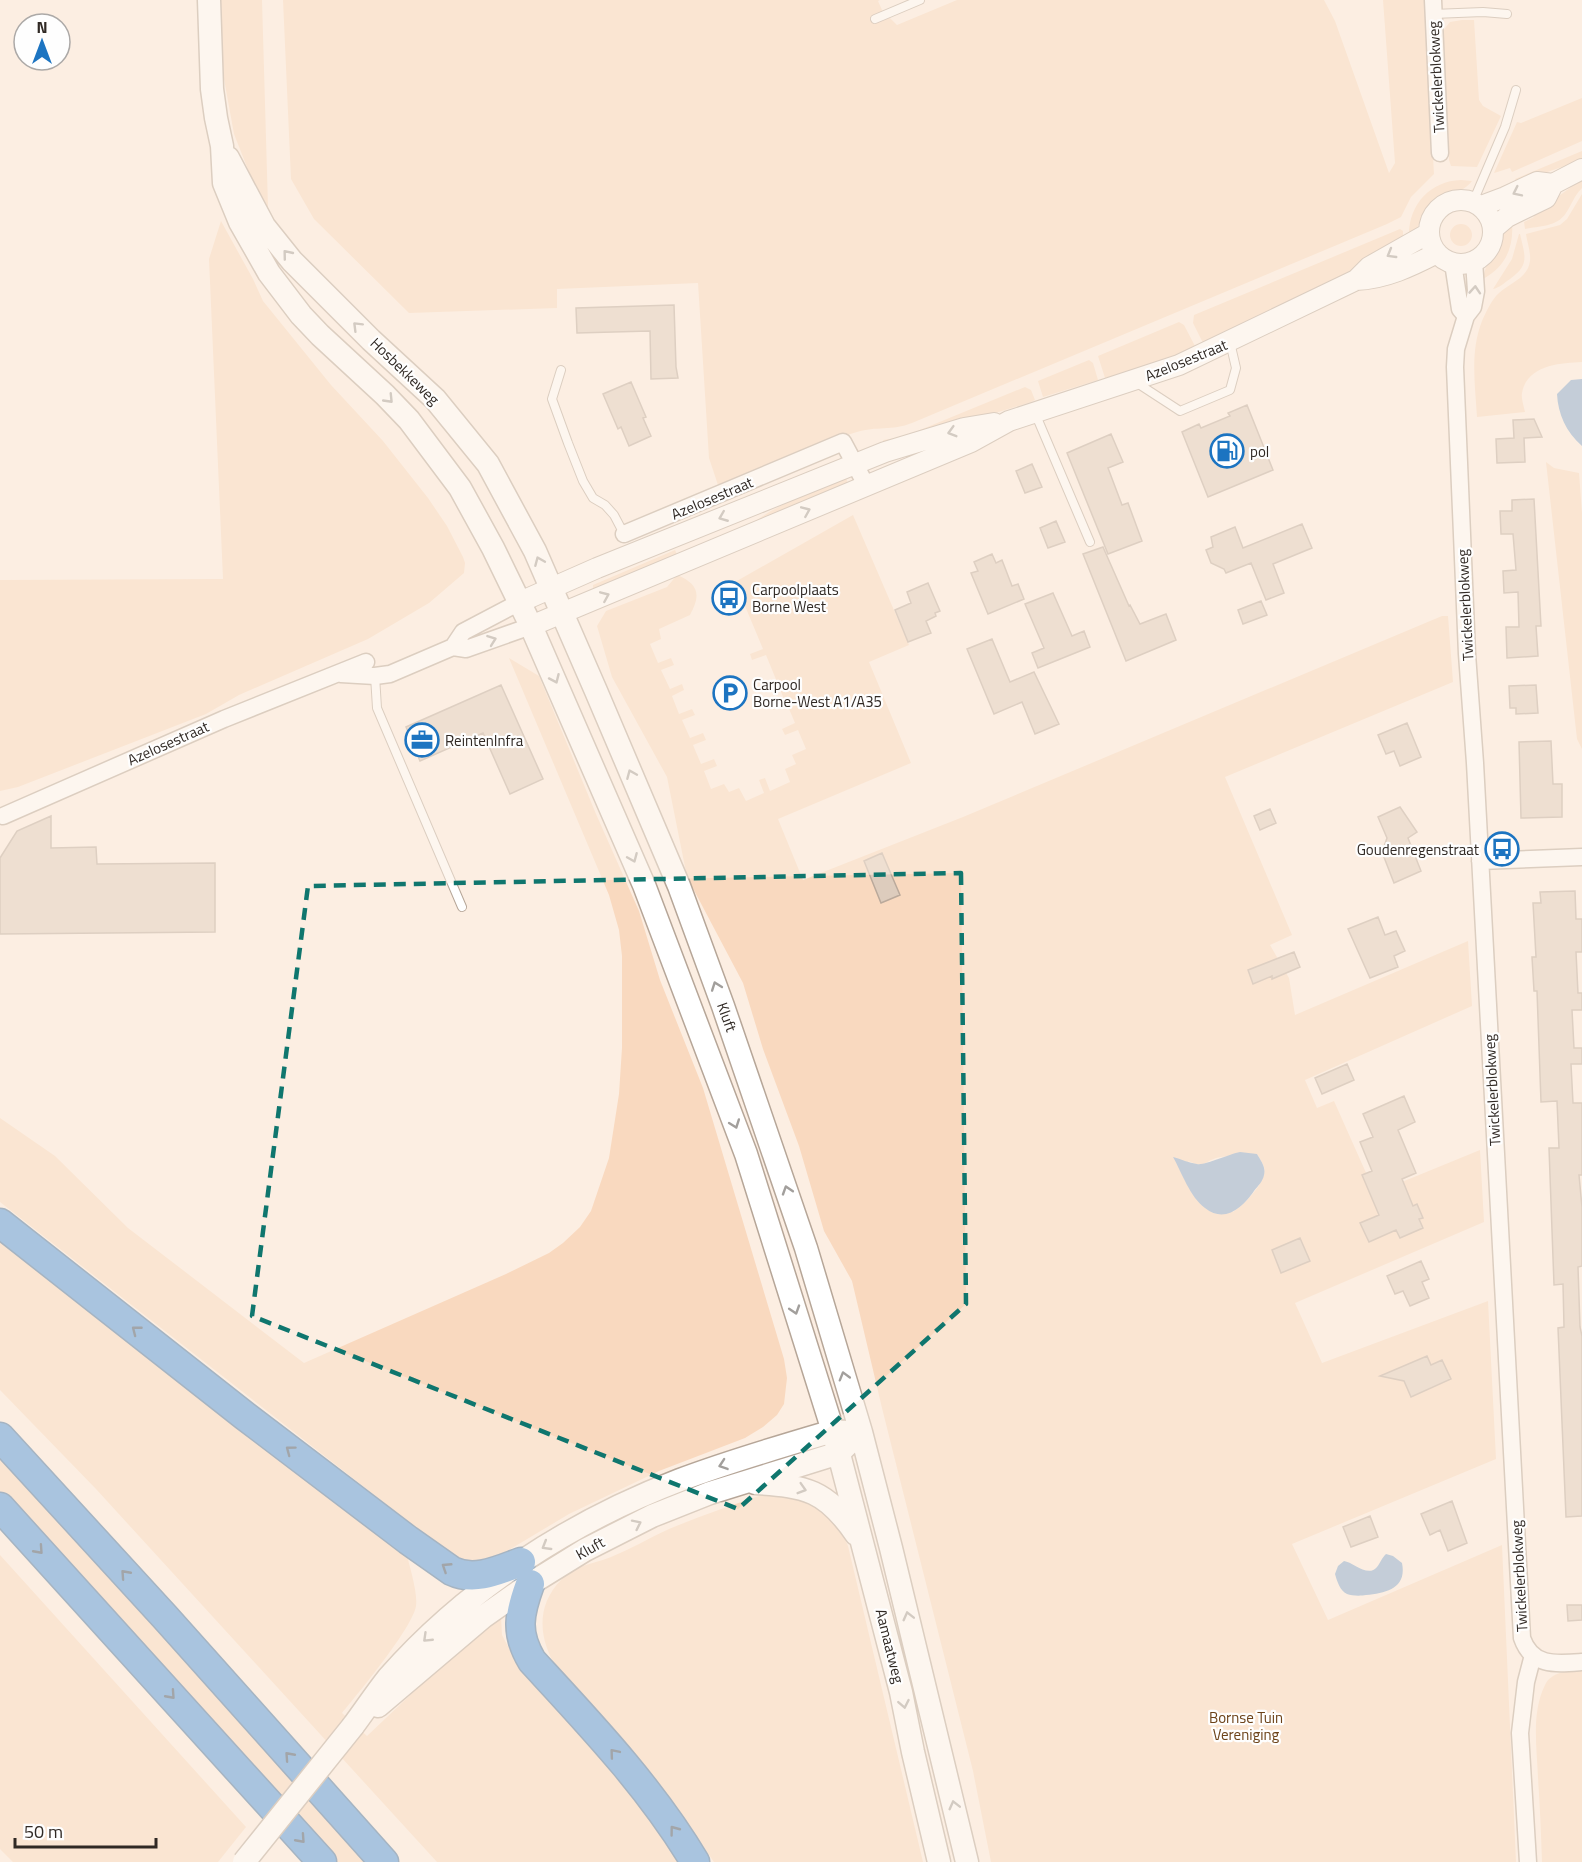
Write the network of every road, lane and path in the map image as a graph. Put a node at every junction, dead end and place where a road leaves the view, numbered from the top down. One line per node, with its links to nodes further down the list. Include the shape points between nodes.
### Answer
1 (209, 0): 7 (main road, Hosbekkeweg, via 212,89)
2 (920, 0): 5 (lane)
3 (1433, 7): 4 (lane); 8 (street, Twickelerblokweg)
4 (1507, 14)
5 (875, 19)
6 (1516, 90): 11 (lane)
7 (222, 146): 29 (main road, Hosbekkeweg, one-way to 7, via 488,464 435,399 292,261 264,226); 30 (main road, Hosbekkeweg, one-way to 30, via 224,183 240,222 269,273 320,335 385,395 433,449 460,488)
8 (1440, 153)
9 (1582, 169): 10 (street)
10 (1552, 184): 11 (street, one-way to 11, via 1537,182 1505,198); 12 (street, via 1546,198 1507,217)
11 (1477, 204): 12 (street, via 1491,218); 13 (street, via 1460,199 1442,206 1431,221)
12 (1494, 228): 15 (street, via 1491,246)
13 (1429, 233): 14 (street, via 1433,248); 16 (street, Azelosestraat, one-way to 16, via 1369,267)
14 (1445, 258): 15 (street, via 1463,264); 16 (street, Azelosestraat, via 1373,280); 17 (street, via 1460,309)
15 (1474, 261): 17 (street, Twickelerblokweg, one-way to 15, via 1473,308 1476,291)
16 (1356, 280): 18 (street, Azelosestraat)
17 (1466, 316): 37 (street, Twickelerblokweg, via 1456,349 1455,396)
18 (1230, 342): 20 (street, Azelosestraat); 20 (lane, via 1236,368 1230,390 1180,411)
19 (561, 370): 26 (lane, via 552,399 568,443 593,498 614,515)
20 (1134, 381): 21 (street, Azelosestraat)
21 (1034, 411): 22 (street, Azelosestraat); 27 (lane)
22 (1009, 421): 23 (street, Azelosestraat, one-way to 23, via 964,428); 24 (street, Azelosestraat, via 971,442)
23 (855, 464): 24 (street, Azelosestraat); 25 (street, Azelosestraat, one-way to 25); 26 (street, Azelosestraat, via 843,442)
24 (866, 485): 28 (street, Azelosestraat, one-way to 24)
25 (685, 532): 28 (street, Azelosestraat); 29 (street, Azelosestraat)
26 (624, 534)
27 (1090, 542)
28 (696, 558): 31 (street, Azelosestraat, one-way to 28)
29 (551, 589): 30 (street, Azelosestraat); 31 (main road, Hosbekkeweg)
30 (520, 602): 32 (main road, Hosbekkeweg); 33 (street, Azelosestraat, via 463,632)
31 (562, 614): 32 (street, Azelosestraat); 41 (main road, Kluft, one-way to 31, via 806,1248 723,1006 679,886)
32 (531, 626): 33 (street, Azelosestraat, one-way to 32, via 466,649); 40 (main road, Kluft, one-way to 40, via 644,885 715,1069 746,1154)
33 (453, 647): 34 (street, Azelosestraat, via 390,674)
34 (371, 669): 35 (street, Azelosestraat, via 334,674); 38 (lane, via 377,708)
35 (3, 816)
36 (1582, 857): 37 (street)
37 (1480, 861): 48 (street, Twickelerblokweg, via 1522,1638)
38 (462, 907)
39 (0, 1223): 47 (highway, one-way to 39, via 460,1575 452,1571 245,1416)
40 (832, 1431): 41 (main road, Kluft); 43 (main road, Aamaatweg); 47 (main road, Kluft, one-way to 47, via 635,1498 585,1524)
41 (861, 1432): 43 (main road, Kluft); 55 (main road, Aamaatweg, one-way to 41)
42 (0, 1437): 52 (highway, one-way to 42)
43 (839, 1453): 44 (main road, Kluft); 46 (main road, Aamaatweg)
44 (744, 1482): 46 (main road, one-way to 46, via 795,1487 827,1500); 47 (main road, Kluft, one-way to 44, via 585,1550 641,1521)
45 (0, 1507): 51 (highway, one-way to 51)
46 (863, 1545): 54 (main road, Aamaatweg, one-way to 54, via 902,1692)
47 (525, 1573): 50 (main road, Kluft, bridge, via 483,1617 353,1726); 53 (highway, one-way to 47, via 622,1764 532,1661 524,1647 520,1626)
48 (1533, 1655): 49 (street, via 1557,1664); 56 (street, via 1521,1732)
49 (1582, 1662)
50 (244, 1862)
51 (322, 1862)
52 (384, 1862)
53 (695, 1862)
54 (939, 1862)
55 (968, 1862)
56 (1528, 1862)

